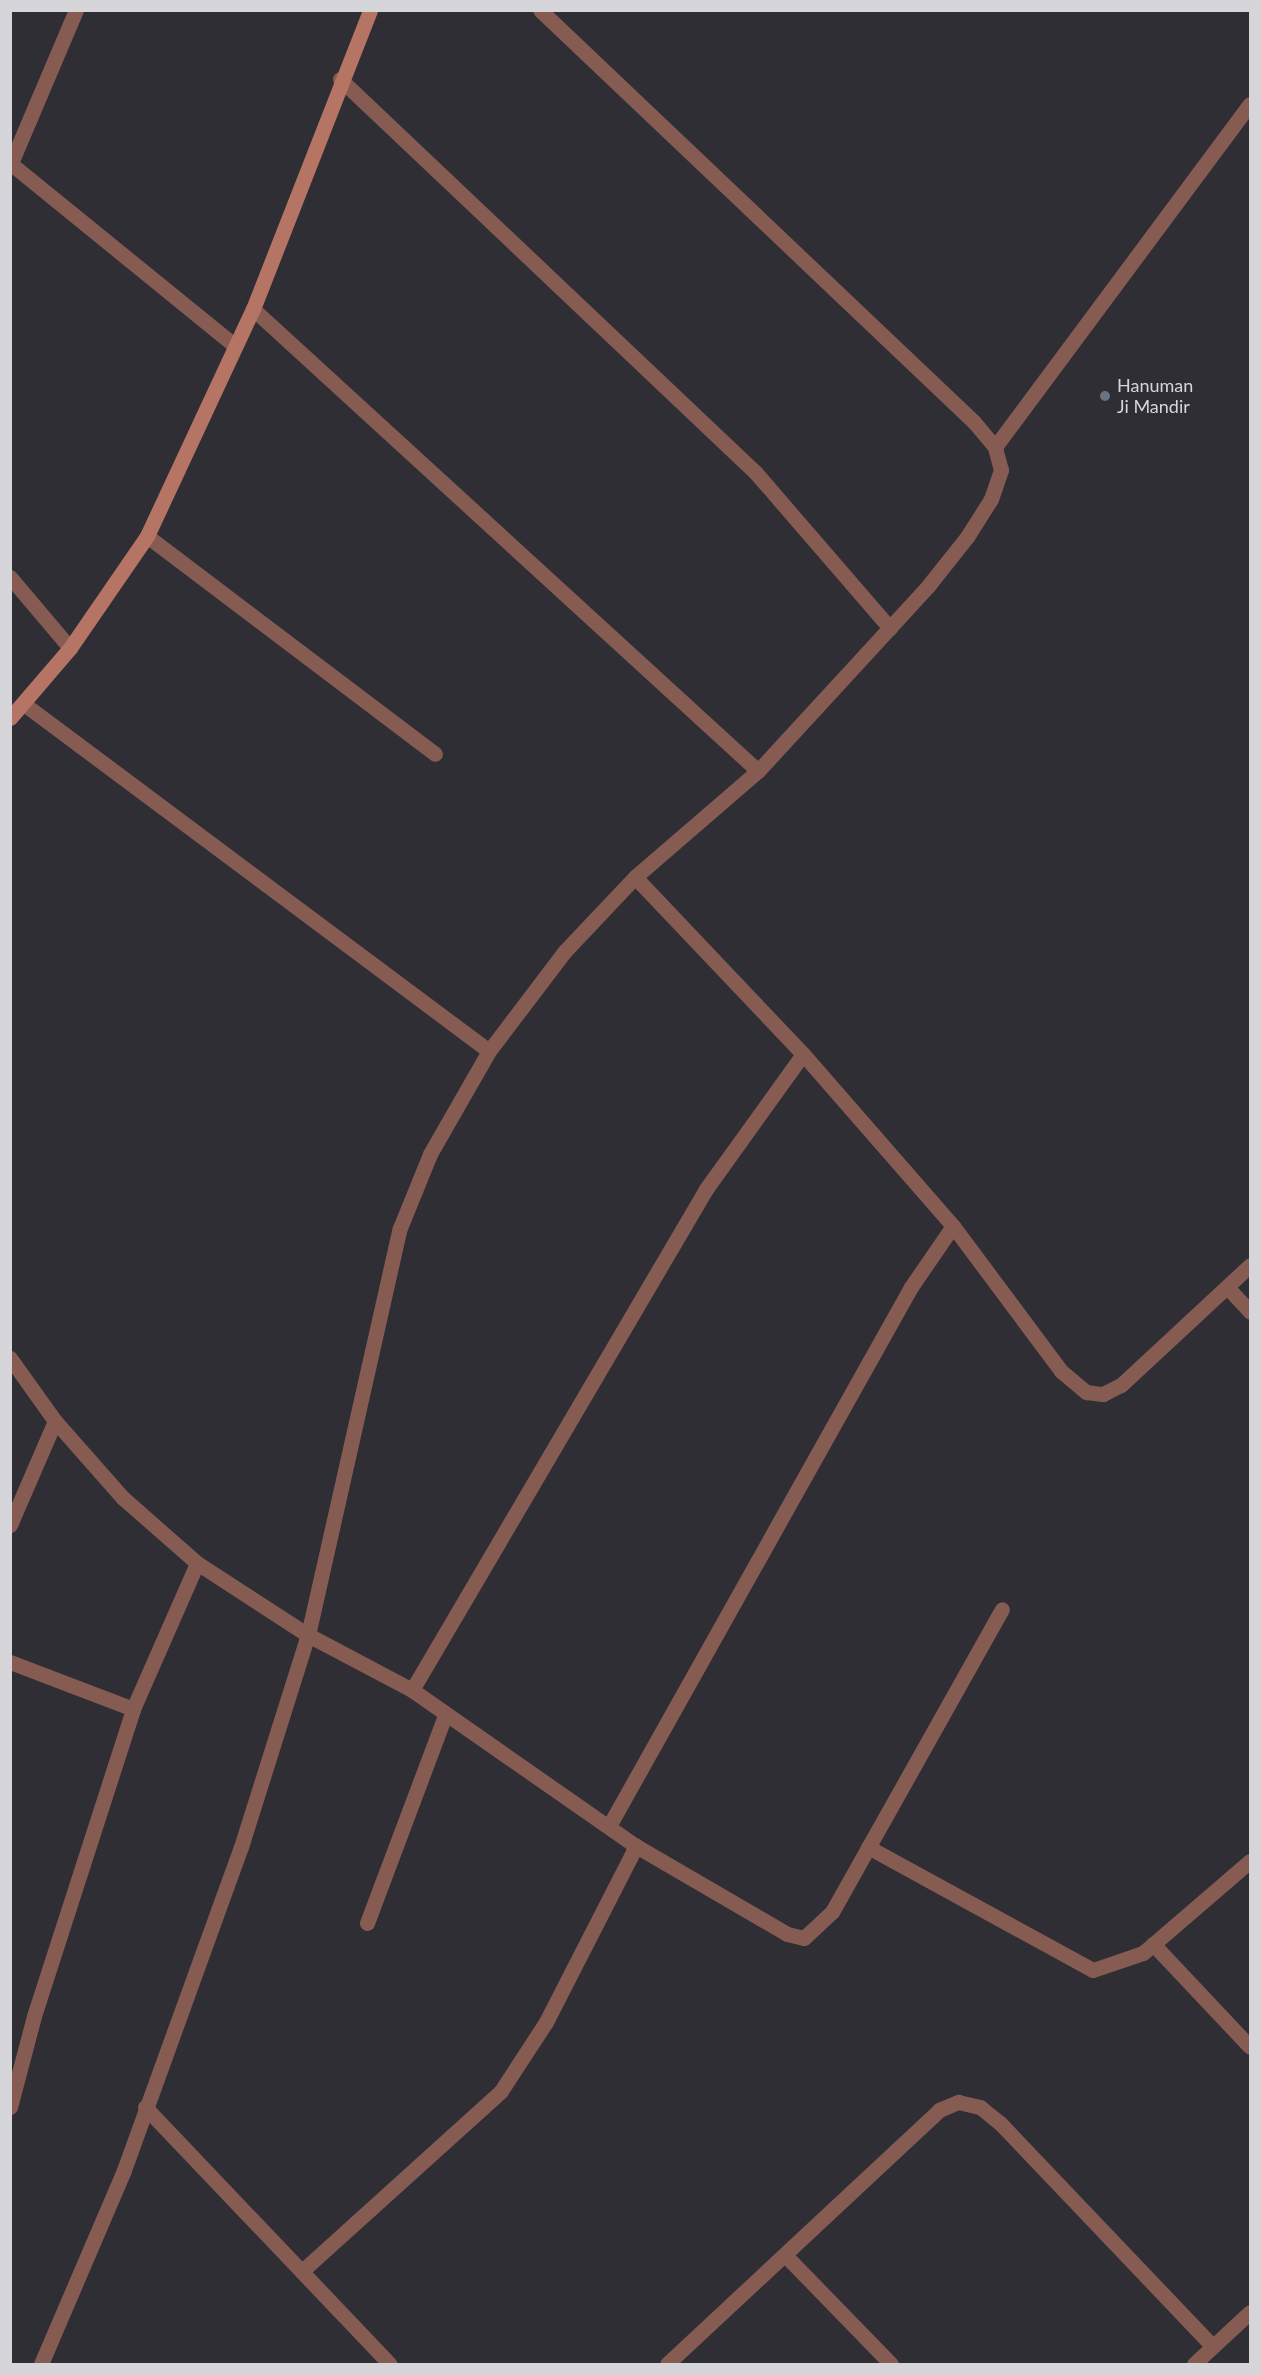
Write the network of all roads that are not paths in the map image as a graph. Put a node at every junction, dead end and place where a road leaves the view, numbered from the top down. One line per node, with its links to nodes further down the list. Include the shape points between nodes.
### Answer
1 (76, 10): 6 (street)
2 (370, 10): 4 (street)
3 (540, 10): 9 (street, via 974,422)
4 (340, 79): 7 (street); 12 (street, via 756,473)
5 (1251, 104): 9 (street)
6 (11, 163): 8 (street)
7 (253, 309): 8 (street); 17 (street)
8 (235, 346): 10 (street)
9 (995, 447): 12 (street, via 1001,470 991,499 967,537)
10 (147, 537): 13 (street); 16 (street)
11 (10, 577): 13 (street)
12 (890, 628): 17 (street)
13 (70, 648): 14 (street)
14 (24, 704): 15 (street); 19 (street)
15 (10, 718)
16 (435, 754)
17 (758, 771): 18 (street)
18 (635, 876): 19 (street, via 565,951); 20 (street)
19 (489, 1051): 30 (street, via 430,1154 400,1228)
20 (803, 1054): 21 (street); 32 (street, via 706,1189)
21 (953, 1226): 23 (street, via 1061,1371 1086,1392 1103,1394 1121,1385); 35 (street, via 911,1287)
22 (1251, 1265): 23 (street)
23 (1227, 1287): 24 (street)
24 (1251, 1312)
25 (10, 1358): 26 (street)
26 (55, 1421): 27 (street); 28 (street, via 123,1498)
27 (10, 1525)
28 (197, 1563): 30 (street); 33 (street)
29 (1002, 1609): 37 (street)
30 (308, 1635): 32 (street); 43 (street, via 241,1847)
31 (10, 1662): 33 (street)
32 (412, 1690): 34 (street)
33 (133, 1709): 42 (street, via 34,2016)
34 (445, 1715): 35 (street); 39 (street)
35 (609, 1826): 36 (street)
36 (636, 1846): 37 (street, via 788,1934 804,1938 832,1912); 45 (street, via 546,2022 501,2091)
37 (868, 1847): 40 (street, via 1093,1970 1124,1961)
38 (1251, 1861): 40 (street)
39 (367, 1923)
40 (1153, 1944): 41 (street)
41 (1251, 2047)
42 (10, 2107)
43 (145, 2107): 45 (street); 49 (street, via 124,2170)
44 (784, 2256): 47 (street, via 939,2110 958,2102 980,2107 1000,2123); 48 (street); 51 (street)
45 (302, 2271): 50 (street)
46 (1251, 2312): 47 (street)
47 (1212, 2346): 52 (street)
48 (674, 2362)
49 (41, 2364)
50 (390, 2364)
51 (891, 2364)
52 (1194, 2364)

